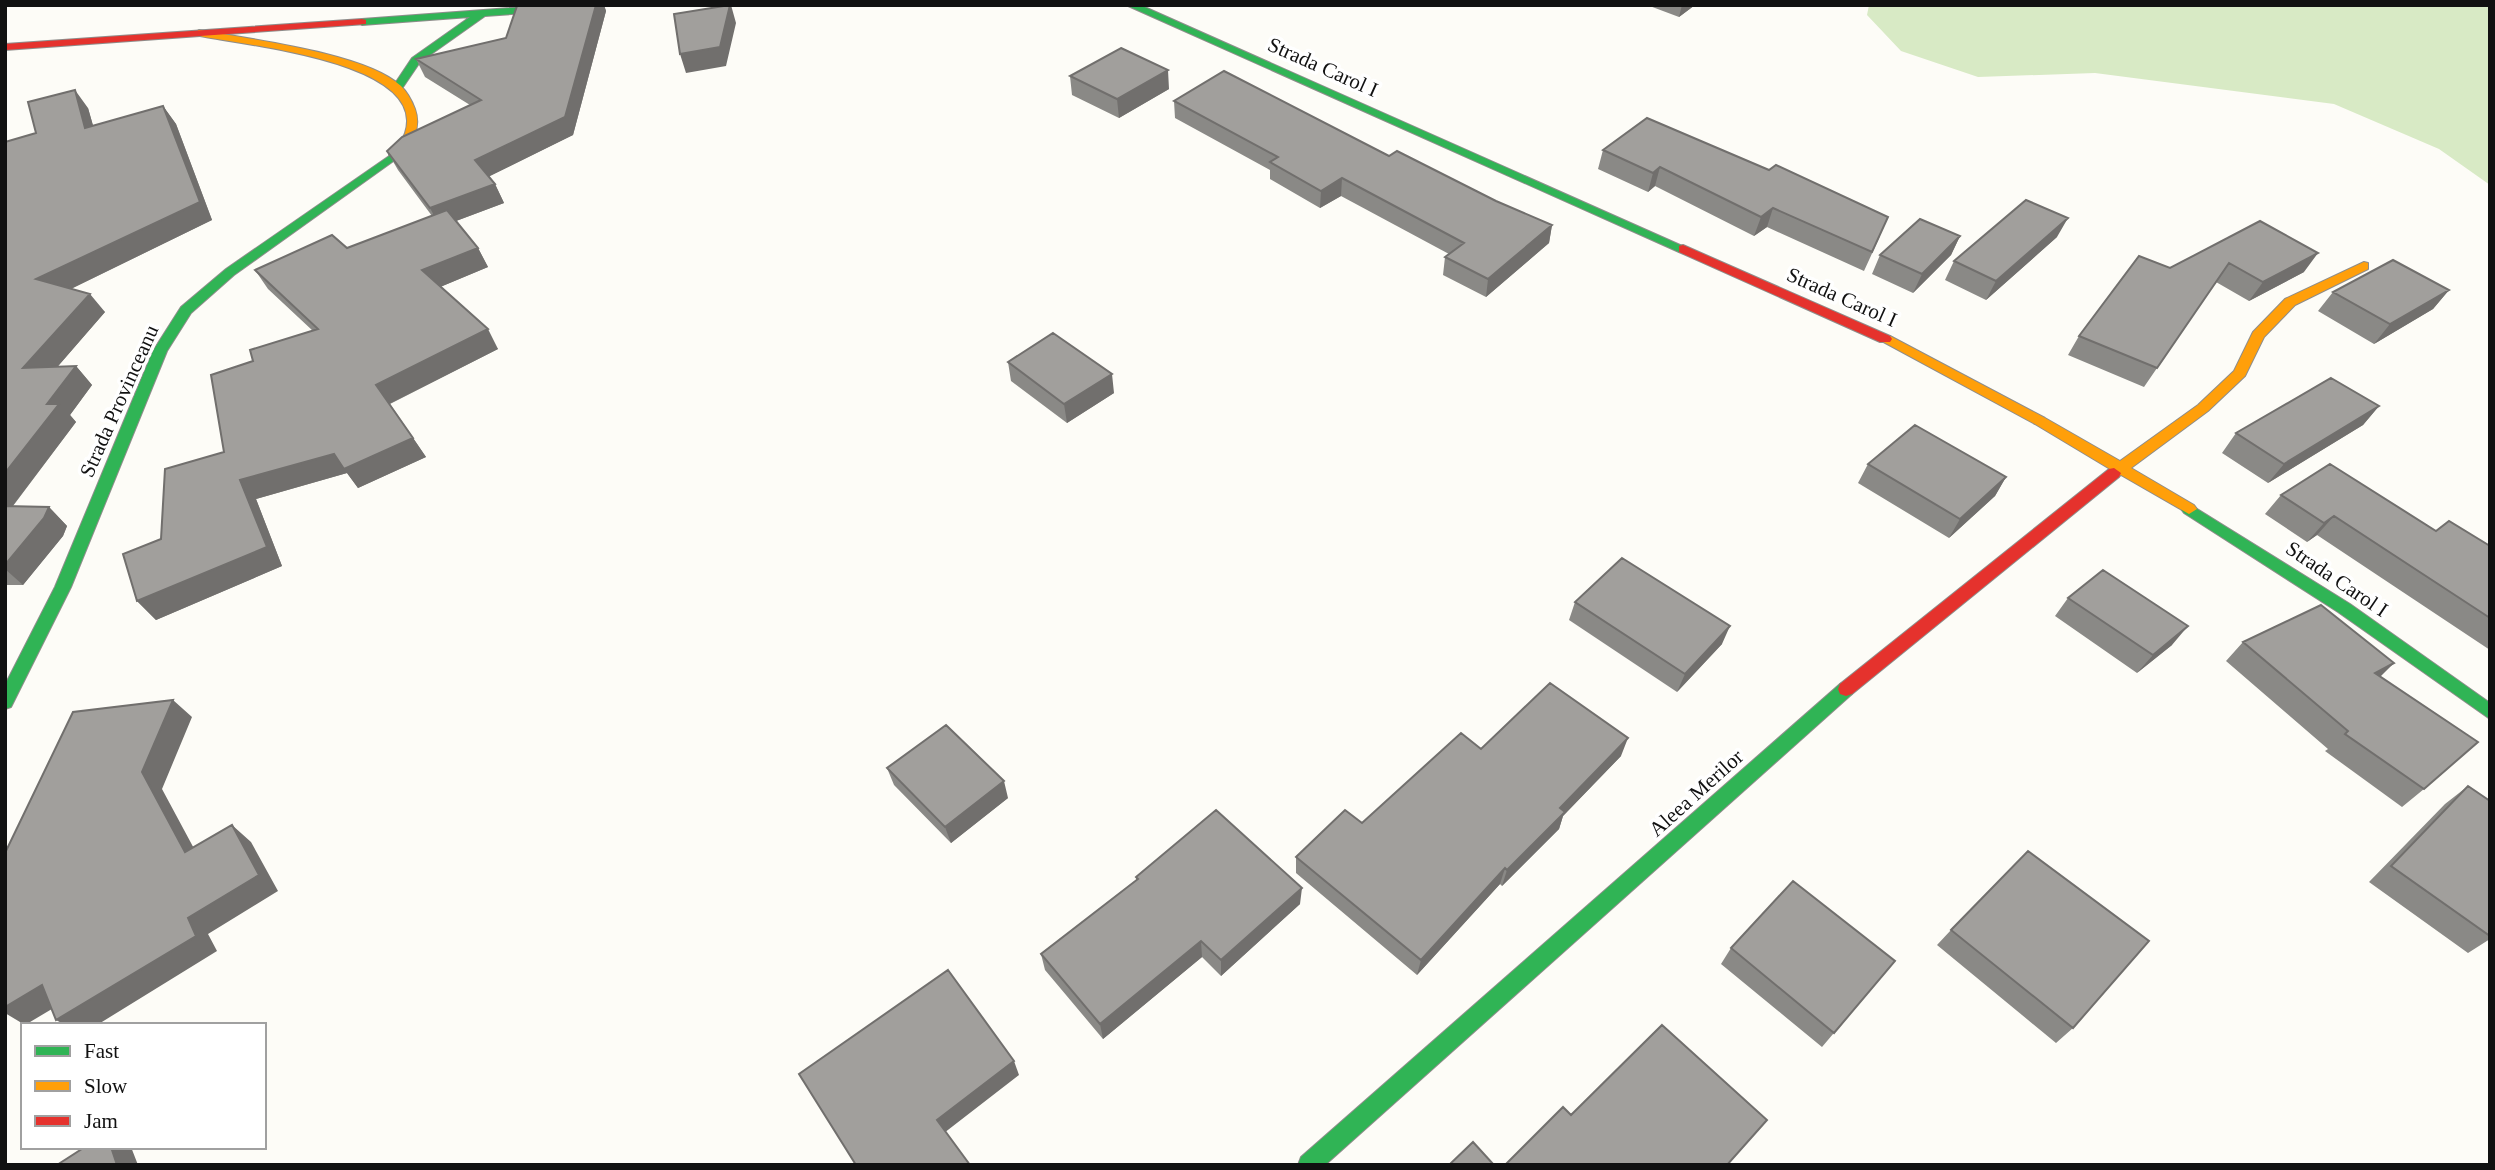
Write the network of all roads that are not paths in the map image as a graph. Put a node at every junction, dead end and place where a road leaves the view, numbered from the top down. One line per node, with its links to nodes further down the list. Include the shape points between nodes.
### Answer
1 (596, 5): 3 (street)
2 (1130, 5): 8 (street, Strada Carol I, via 1882,337)
3 (483, 13): 4 (street); 6 (street, via 416,60)
4 (199, 33): 5 (street); 6 (street, via 337,63)
5 (5, 47)
6 (397, 88): 9 (street, Strada Provinceanu, via 413,118 412,132 401,150 205,291 173,329 63,587)
7 (2364, 266): 8 (street, Aleea Merilor, via 2290,302 2258,335 2240,373 2203,408)
8 (2122, 467): 10 (street, Strada Carol I, via 2313,586); 11 (street, Aleea Merilor, via 1832,700)
9 (5, 702)
10 (2490, 712)
11 (1309, 1165)

